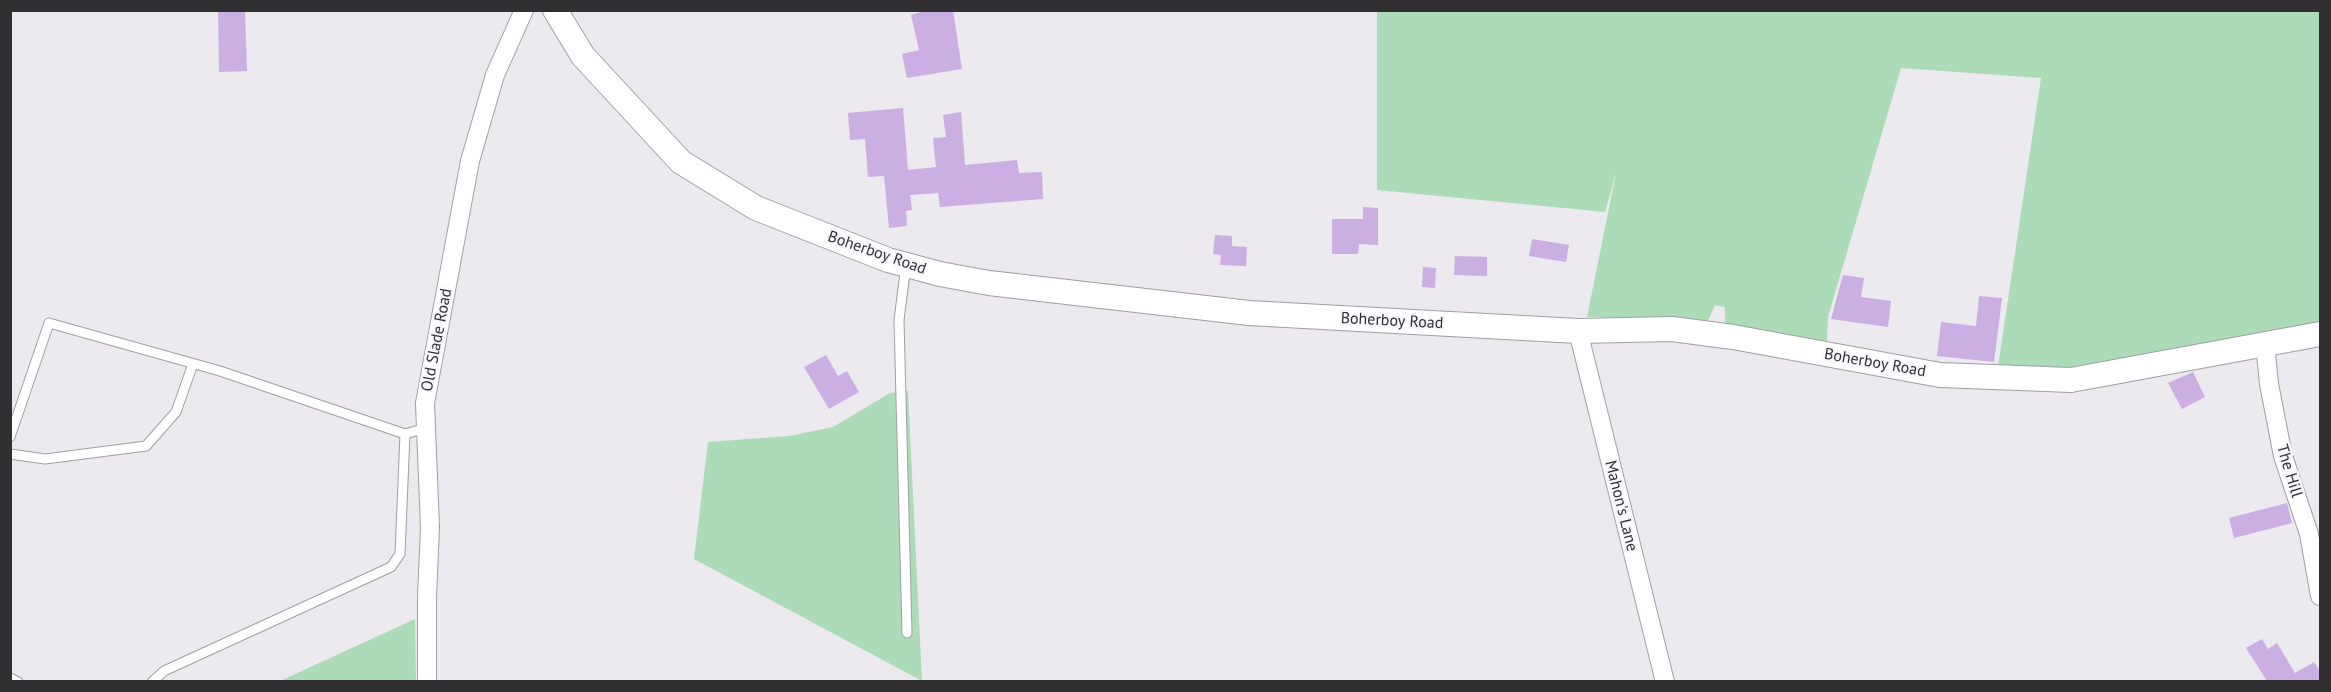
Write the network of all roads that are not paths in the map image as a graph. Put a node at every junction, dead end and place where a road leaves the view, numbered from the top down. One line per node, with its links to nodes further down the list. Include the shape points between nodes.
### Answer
1 (524, 10): 8 (street, Old Slade Road, via 495,75 470,161 425,403)
2 (555, 10): 3 (street, Boherboy Road, via 583,56 681,162 756,208)
3 (906, 265): 4 (street, Boherboy Road, via 989,283 1250,313); 13 (lane, via 899,320)
4 (1578, 331): 6 (street, Boherboy Road, via 1672,329 1940,375 2071,380); 18 (street, Mahon's Lane)
5 (2320, 334): 6 (street, Boherboy Road)
6 (2265, 344): 12 (street, The Hill, via 2283,456 2309,534)
7 (193, 364): 9 (lane); 10 (lane, via 49,323); 11 (lane, via 176,412 146,446 45,459)
8 (426, 428): 9 (lane); 17 (street, Old Slade Road, via 430,528)
9 (405, 434): 16 (lane, via 400,554 391,567 164,671)
10 (10, 437)
11 (10, 454)
12 (2320, 596)
13 (907, 633)
14 (10, 678): 15 (lane)
15 (18, 681)
16 (152, 681)
17 (427, 681)
18 (1665, 681)

